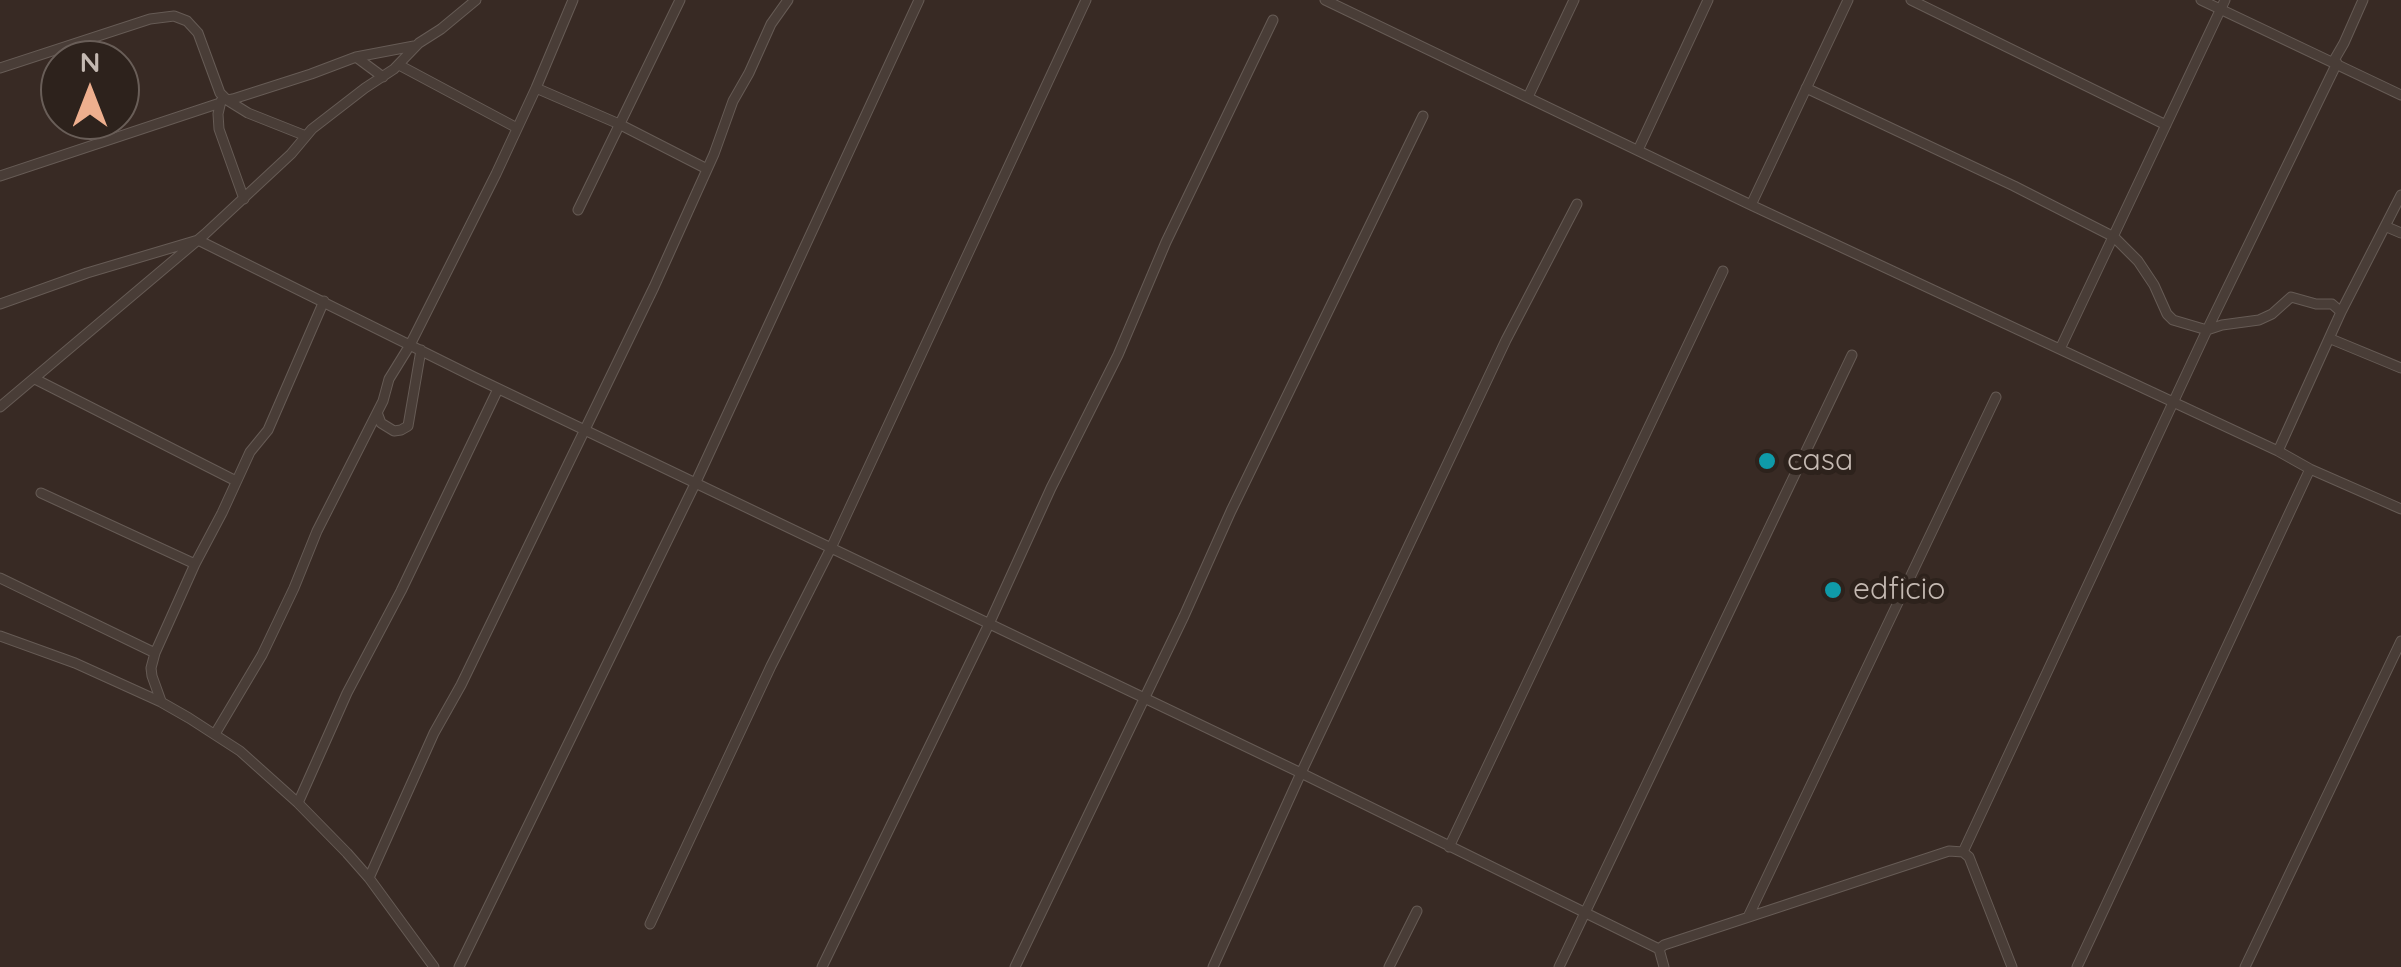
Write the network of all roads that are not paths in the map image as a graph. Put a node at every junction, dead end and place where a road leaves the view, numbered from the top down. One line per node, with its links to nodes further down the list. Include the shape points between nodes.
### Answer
1 (476, 0): 16 (street)
2 (573, 0): 22 (street)
3 (680, 0): 28 (street)
4 (788, 0): 33 (street, via 733,101)
5 (919, 0): 65 (street)
6 (1086, 0): 68 (street)
7 (1574, 0): 25 (street)
8 (1708, 0): 32 (street)
9 (1848, 0): 23 (street)
10 (1911, 0): 29 (street)
11 (2202, 0): 14 (street)
12 (2363, 0): 18 (street)
13 (1330, 1): 25 (street)
14 (2222, 5): 18 (street); 29 (street)
15 (1273, 20): 71 (street)
16 (417, 45): 17 (street); 19 (street)
17 (356, 56): 21 (street); 26 (street)
18 (2335, 62): 24 (street); 48 (street)
19 (399, 65): 21 (street); 30 (street)
20 (0, 68): 26 (street, via 174,16 198,33)
21 (383, 77): 31 (street)
22 (536, 88): 28 (street); 30 (street)
23 (1806, 88): 38 (street); 42 (street)
24 (2401, 95)
25 (1528, 97): 32 (street)
26 (223, 100): 31 (street); 34 (street); 36 (street, via 220,129)
27 (1423, 116): 75 (street)
28 (618, 124): 33 (street); 39 (street)
29 (2166, 125): 42 (street)
30 (516, 128): 50 (street)
31 (306, 136): 36 (street)
32 (1638, 150): 38 (street)
33 (707, 169): 61 (street)
34 (0, 176)
35 (2401, 195): 40 (street)
36 (244, 199): 43 (street)
37 (1577, 204): 78 (street)
38 (1751, 205): 52 (street)
39 (578, 210)
40 (2386, 227): 41 (street); 47 (street)
41 (2401, 234)
42 (2114, 237): 48 (street, via 2138,261 2167,314); 52 (street)
43 (198, 240): 45 (street); 46 (street); 55 (street)
44 (1723, 271): 80 (street)
45 (324, 301): 50 (street); 64 (street, via 268,430)
46 (0, 304)
47 (2341, 312): 48 (street, via 2332,304 2290,297 2265,318); 49 (street)
48 (2207, 330): 58 (street)
49 (2331, 338): 54 (street); 62 (street)
50 (410, 344): 51 (street); 60 (street)
51 (421, 350): 56 (street); 60 (street, via 408,426 394,431)
52 (2060, 350): 58 (street)
53 (1852, 355): 84 (street)
54 (2401, 368)
55 (34, 379): 59 (street); 64 (street)
56 (498, 389): 61 (street); 79 (street)
57 (1996, 397): 85 (street)
58 (2173, 404): 62 (street); 81 (street)
59 (0, 408)
60 (378, 413): 77 (street, via 262,655)
61 (584, 430): 65 (street); 82 (street)
62 (2278, 451): 63 (street)
63 (2310, 469): 67 (street); 97 (street)
64 (236, 481): 69 (street)
65 (695, 484): 68 (street); 89 (street)
66 (41, 493): 69 (street)
67 (2401, 509)
68 (830, 548): 71 (street); 86 (street)
69 (195, 564): 74 (street)
70 (0, 578): 74 (street)
71 (989, 624): 75 (street); 90 (street)
72 (0, 636): 76 (street)
73 (2401, 640): 98 (street)
74 (156, 653): 76 (street, via 151,668)
75 (1144, 698): 78 (street); 91 (street)
76 (161, 702): 77 (street)
77 (216, 734): 79 (street)
78 (1300, 773): 80 (street); 92 (street)
79 (298, 802): 82 (street)
80 (1449, 847): 84 (street)
81 (1962, 852): 85 (street); 96 (street)
82 (369, 878): 88 (street)
83 (1417, 911): 93 (street)
84 (1586, 912): 87 (street); 94 (street)
85 (1748, 917): 87 (street)
86 (650, 924)
87 (1658, 949): 95 (street)
88 (434, 967)
89 (459, 967)
90 (822, 967)
91 (1015, 967)
92 (1213, 967)
93 (1389, 967)
94 (1560, 967)
95 (1664, 967)
96 (2012, 967)
97 (2077, 967)
98 (2245, 967)

